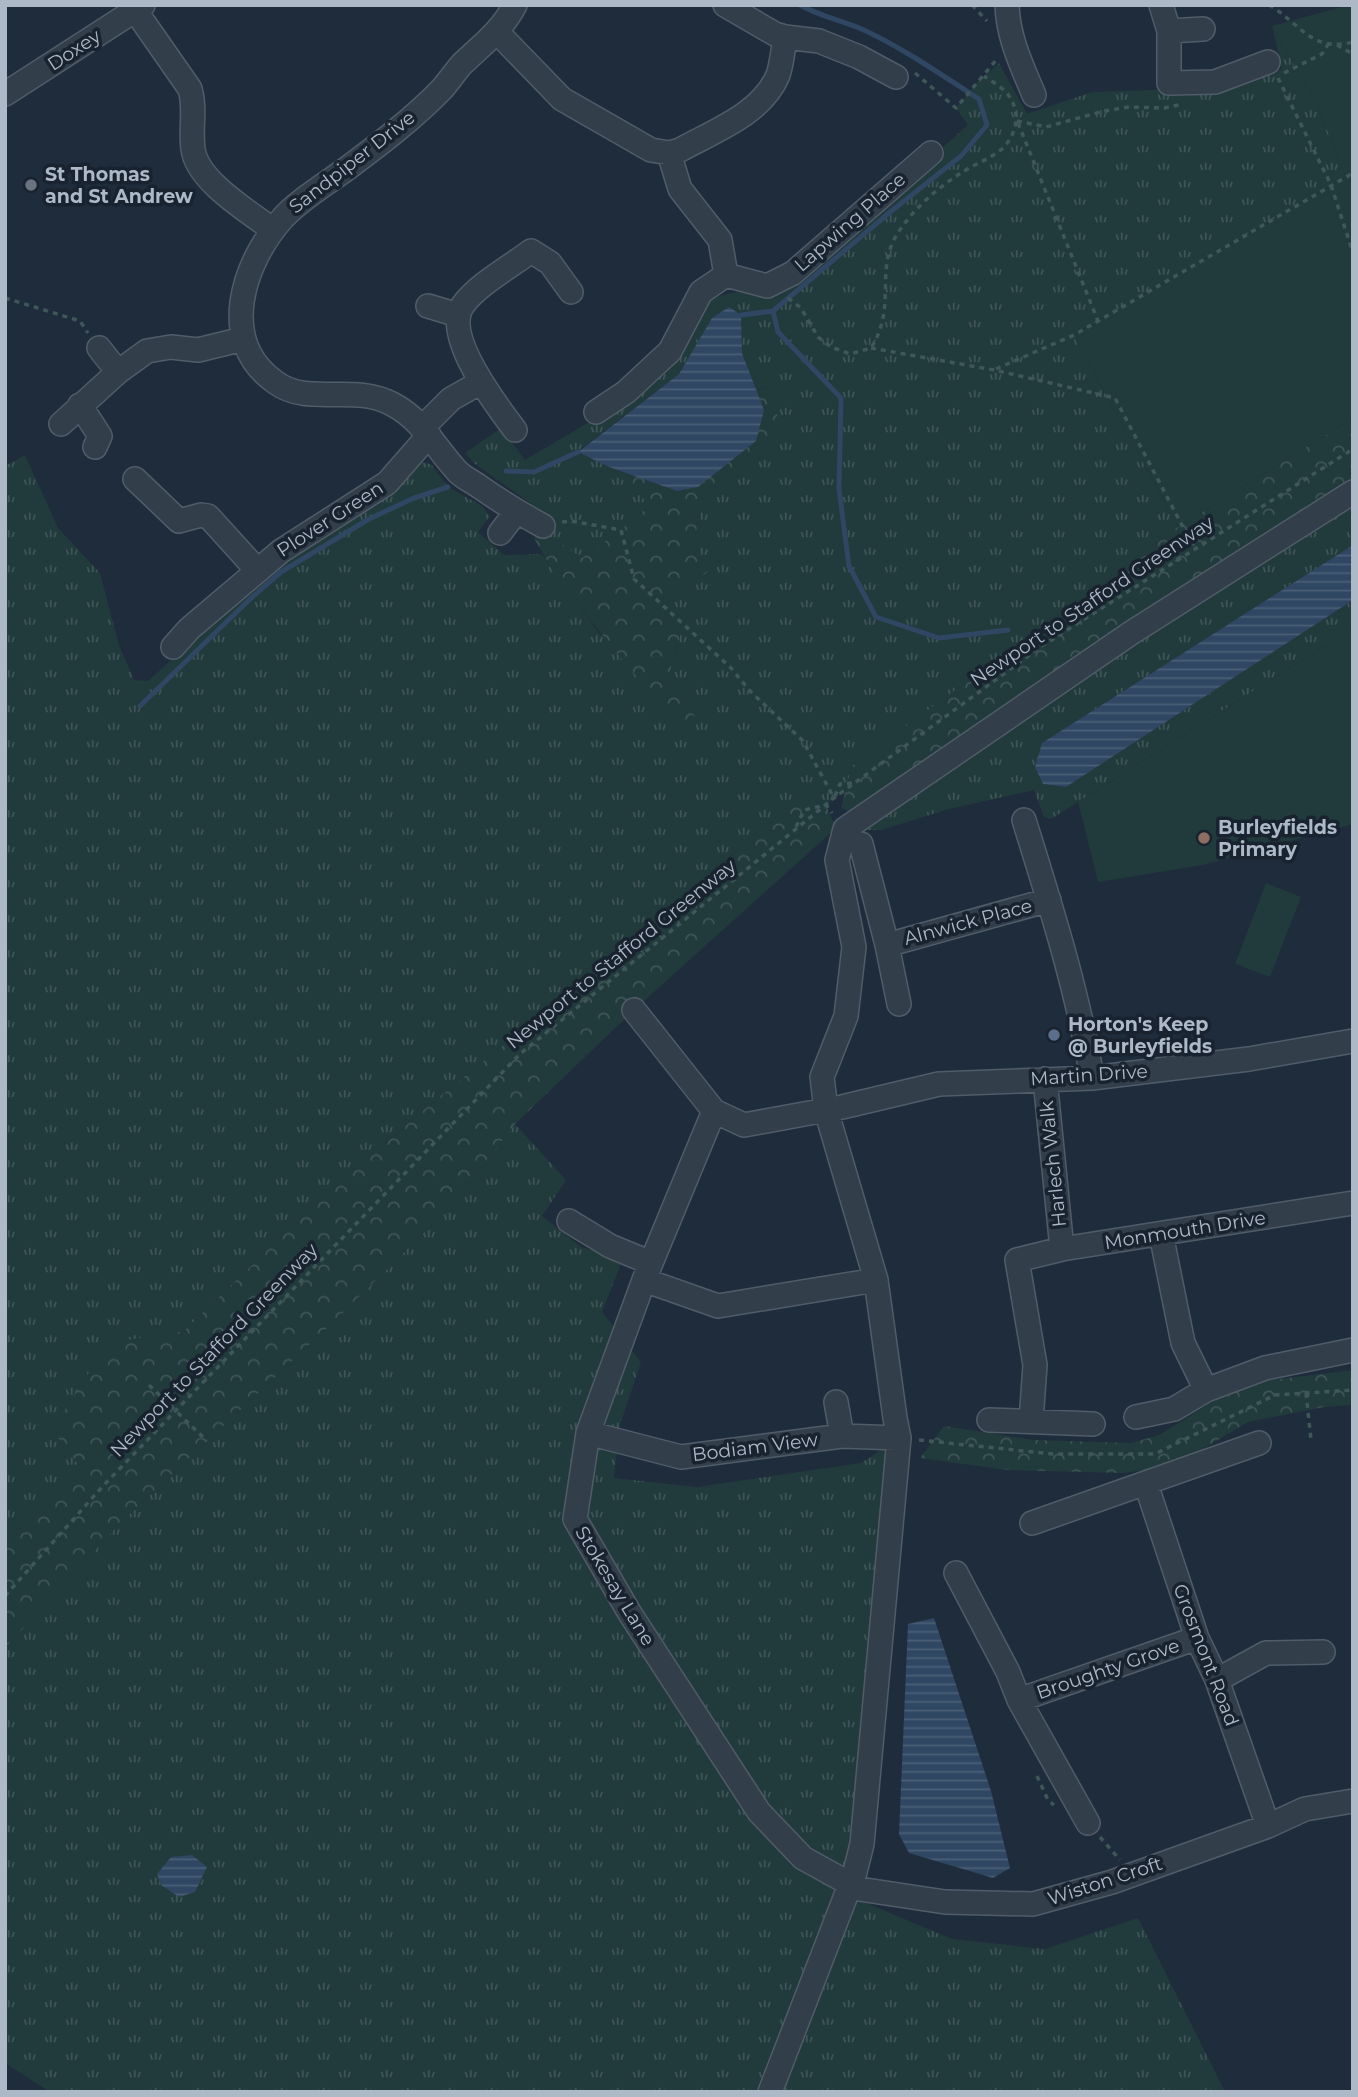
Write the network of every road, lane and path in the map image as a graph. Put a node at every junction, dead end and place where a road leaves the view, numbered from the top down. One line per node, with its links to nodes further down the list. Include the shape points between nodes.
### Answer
1 (515, 5): 9 (street, Sandpiper Drive)
2 (725, 5): 10 (street)
3 (1007, 5): 19 (street, via 1012,41)
4 (1161, 5): 8 (street)
5 (1269, 5): 12 (path, via 1301,33)
6 (139, 8): 18 (street, Doxey); 26 (street, via 190,89 192,146 198,165 215,185)
7 (1203, 29): 8 (street)
8 (1168, 31): 15 (street, via 1169,83 1214,82)
9 (497, 32): 22 (street, via 562,99 651,150); 26 (street, Sandpiper Drive, via 387,139 284,216)
10 (785, 37): 17 (street, via 819,41); 22 (street, via 778,75 763,98 742,116)
11 (1353, 42): 12 (path)
12 (1337, 46): 13 (path)
13 (1353, 54)
14 (999, 56): 16 (path)
15 (1272, 69): 25 (path)
16 (984, 76): 20 (path); 21 (path, via 1009,95)
17 (896, 77)
18 (5, 94)
19 (1034, 95)
20 (966, 98)
21 (1017, 121): 34 (path); 37 (path, via 1001,151 960,173 916,209 896,237 886,261 885,316)
22 (669, 153): 28 (street, via 686,199 720,240)
23 (931, 153): 28 (street, Lapwing Place, via 793,272 768,286)
24 (1353, 173): 25 (path)
25 (1331, 185): 27 (path); 34 (path)
26 (273, 230): 35 (street, Sandpiper Drive, via 258,250 244,290)
27 (1353, 253)
28 (726, 275): 42 (street, via 701,292 670,351 626,392)
29 (571, 292): 33 (street, via 550,263 531,251 471,295)
30 (785, 295): 37 (path, via 831,347 850,354)
31 (5, 298): 36 (path, via 80,321)
32 (428, 306): 33 (street)
33 (458, 315): 40 (street, via 462,341)
34 (1098, 321): 38 (path)
35 (243, 339): 39 (street, via 198,350 171,347 147,351); 45 (street, Sandpiper Drive, via 256,365 278,385 311,395 373,396 393,404)
36 (99, 348): 39 (street)
37 (871, 348): 38 (path)
38 (994, 370): 53 (path, via 1115,398)
39 (118, 372): 41 (street)
40 (486, 390): 44 (street); 45 (street, Plover Green, via 451,400)
41 (80, 405): 43 (street); 46 (street, via 100,436)
42 (596, 412)
43 (61, 424)
44 (514, 430)
45 (425, 432): 50 (street, Sandpiper Drive, via 459,473); 54 (street, Plover Green, via 377,492 313,528)
46 (95, 447)
47 (1353, 449): 53 (path, Newport to Stafford Greenway)
48 (135, 479): 54 (street, Plover Green, via 178,521 208,516)
49 (1353, 492): 68 (street, via 1131,633 845,829 837,860 854,947 846,1016 822,1077)
50 (516, 512): 51 (street, Sandpiper Drive); 52 (street)
51 (543, 526): 56 (path, via 571,521 621,530 634,579 803,741)
52 (500, 533)
53 (1195, 548): 56 (path, Newport to Stafford Greenway, via 1042,646)
54 (257, 570): 55 (street, Plover Green)
55 (173, 647)
56 (834, 798): 57 (path, Newport to Stafford Greenway)
57 (826, 805): 59 (path, Newport to Stafford Greenway); 59 (path, via 804,810)
58 (1024, 820): 61 (street)
59 (796, 829): 94 (path, Newport to Stafford Greenway, via 520,1054 103,1486)
60 (861, 844): 62 (street, Alnwick Place)
61 (1049, 900): 62 (street, Alnwick Place); 66 (street, via 1086,1038)
62 (887, 945): 63 (street, Alnwick Place)
63 (899, 1004)
64 (634, 1010): 69 (street)
65 (1353, 1041): 66 (street, Martin Drive)
66 (1092, 1078): 67 (street, Martin Drive)
67 (1045, 1079): 68 (street, Martin Drive, via 939,1084); 73 (street, Harlech Walk)
68 (826, 1110): 69 (street, Martin Drive, via 744,1125); 75 (street)
69 (714, 1111): 74 (street, Stokesay Lane)
70 (1353, 1203): 72 (street, Monmouth Drive)
71 (569, 1221): 74 (street)
72 (1161, 1234): 73 (street, Monmouth Drive); 78 (street, via 1183,1343)
73 (1062, 1249): 83 (street, Monmouth Drive, via 1017,1261 1035,1365)
74 (647, 1271): 75 (street, via 718,1306); 85 (street, Stokesay Lane)
75 (876, 1280): 87 (street)
76 (1353, 1350): 78 (street, via 1265,1368)
77 (149, 1385): 89 (path, bridge)
78 (1206, 1390): 81 (street, via 1174,1409)
79 (1306, 1393): 88 (path)
80 (836, 1402): 86 (street, Bodiam View)
81 (1136, 1417)
82 (989, 1420): 83 (street)
83 (1031, 1420): 84 (street)
84 (1093, 1424)
85 (588, 1433): 86 (street, Bodiam View, via 681,1457); 102 (street, Stokesay Lane, via 575,1519 629,1612 759,1812 803,1858)
86 (842, 1436): 87 (street, Bodiam View)
87 (900, 1438): 102 (street, via 862,1844)
88 (1311, 1440)
89 (207, 1441)
90 (1259, 1443): 91 (street)
91 (1146, 1484): 92 (street); 95 (street, Grosmont Road)
92 (1032, 1523)
93 (956, 1573): 98 (street)
94 (5, 1596)
95 (1197, 1638): 97 (street, Grosmont Road); 98 (street, Broughty Grove)
96 (1323, 1652): 97 (street, via 1266,1653)
97 (1217, 1680): 101 (street, Grosmont Road)
98 (1021, 1702): 100 (street)
99 (1353, 1801): 101 (street, Wiston Croft, via 1305,1809)
100 (1088, 1823)
101 (1268, 1826): 102 (street, Wiston Croft, via 1111,1882 1033,1904 946,1902)
102 (850, 1884): 103 (street)
103 (770, 2092)

